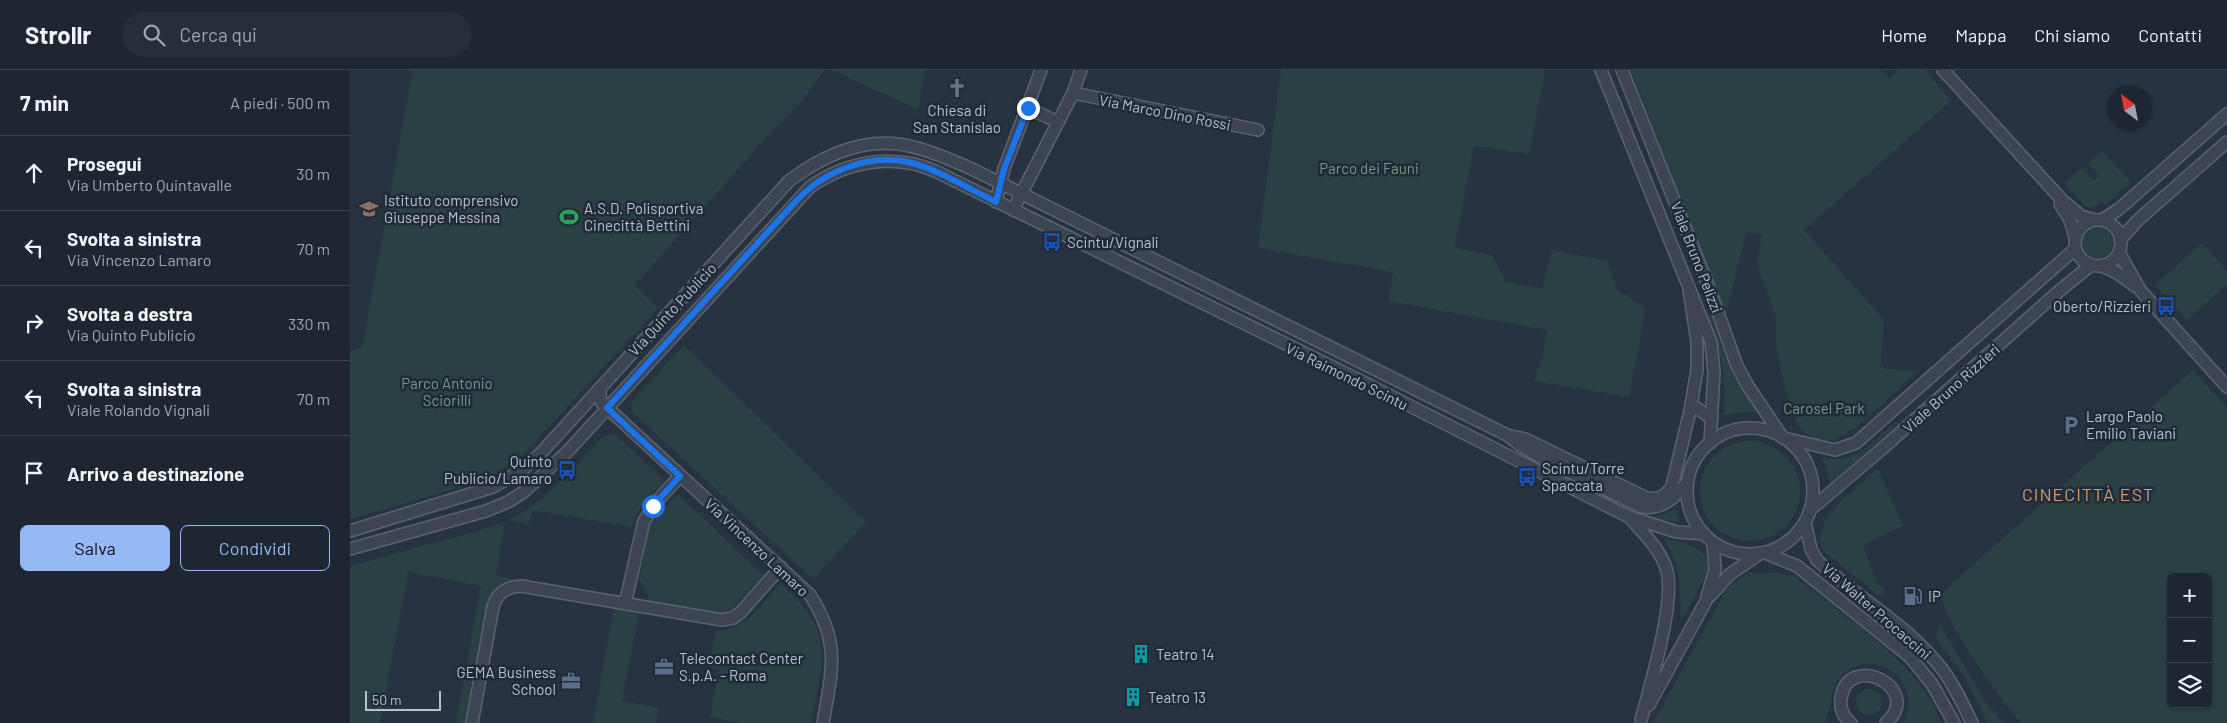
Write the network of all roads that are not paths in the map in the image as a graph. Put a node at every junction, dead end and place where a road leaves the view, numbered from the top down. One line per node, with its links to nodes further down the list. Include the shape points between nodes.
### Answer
1 (1041, 70): 7 (street)
2 (1081, 70): 6 (street)
3 (1601, 70): 23 (street, Viale Bruno Pelizzi)
4 (1622, 70): 25 (street, Viale Bruno Pelizzi)
5 (1948, 72): 13 (street)
6 (1073, 93): 9 (street); 10 (street, Via Marco Dino Rossi)
7 (1028, 108): 9 (street); 12 (street, via 1004,169)
8 (2227, 114): 17 (street, via 2119,209)
9 (1058, 122): 14 (street)
10 (1258, 130)
11 (2227, 142): 19 (street, via 2138,220)
12 (1002, 184): 14 (street, Via Raimondo Scintu); 15 (street); 28 (street, Via Quinto Publicio, via 939,155 910,146 865,145 832,154 809,166 782,187)
13 (2051, 190): 17 (street, via 2078,214); 18 (street, via 2070,220)
14 (1021, 192): 16 (street); 32 (street, Via Raimondo Scintu)
15 (996, 202): 16 (street, Via Raimondo Scintu); 30 (street, Via Quinto Publicio, via 934,171 906,162 862,164 829,175 797,200)
16 (1012, 210): 38 (street, Via Raimondo Scintu)
17 (2099, 220): 18 (street, via 2083,225); 19 (street, via 2114,227)
18 (2075, 237): 20 (street)
19 (2120, 240): 21 (street)
20 (2075, 249): 22 (street, via 2081,260); 33 (street, Viale Bruno Rizzieri, via 1856,443 1832,450)
21 (2119, 252): 22 (street, via 2112,261); 24 (street)
22 (2096, 265): 24 (street, via 2117,273); 37 (street, Viale Bruno Rizzieri, via 2058,292)
23 (1689, 289): 26 (street, Viale Bruno Pelizzi); 29 (street, Via Raimondo Scintu, via 1698,360)
24 (2140, 290): 27 (street)
25 (1717, 307): 26 (street); 33 (street, Viale Bruno Pelizzi, via 1740,372)
26 (1700, 314): 31 (street, Viale Bruno Pelizzi, via 1714,356)
27 (2227, 387)
28 (600, 388): 30 (street, via 600,401); 40 (street, Via Quinto Publicio, via 534,459 502,483)
29 (1691, 404): 31 (street); 32 (street, Via Raimondo Scintu, via 1672,486 1666,494 1656,498 1643,497 1525,439)
30 (607, 408): 35 (street, Via Vincenzo Lamaro); 43 (street, Via Quinto Publicio, via 541,477 508,502)
31 (1712, 419): 34 (street, Viale Bruno Pelizzi)
32 (1509, 436): 36 (street, Via Raimondo Scintu, via 1555,465 1642,507 1665,504)
33 (1783, 438): 34 (street, via 1766,430 1747,428 1729,432); 37 (street, via 1799,452 1810,470 1813,492)
34 (1710, 443): 36 (street, via 1696,460)
35 (680, 476): 45 (street, Via Vincenzo Lamaro); 47 (street, via 644,521)
36 (1688, 482): 41 (street, via 1690,511)
37 (1810, 510): 39 (street)
38 (1629, 517): 41 (street, Via Raimondo Scintu, via 1677,532); 48 (street, via 1658,552 1669,581 1667,611)
39 (1805, 522): 44 (street, via 1787,542); 54 (street, Via Walter Procaccini, via 1817,560 1929,654 1951,683)
40 (350, 531)
41 (1704, 534): 42 (street)
42 (1713, 542): 44 (street, via 1736,553); 46 (street, via 1715,569)
43 (350, 549)
44 (1763, 553): 46 (street, via 1730,574); 53 (street, Via Walter Procaccini, via 1797,566 1910,657 1932,684)
45 (781, 567): 47 (street, via 740,613 726,620); 51 (street, Via Vincenzo Lamaro, via 810,595 829,632 832,657)
46 (1706, 601): 48 (street)
47 (625, 604): 50 (street, via 521,586 505,590 493,607)
48 (1640, 721)
49 (1848, 722): 52 (street, via 1841,704 1846,687 1852,680 1869,675 1886,681 1895,696 1893,714)
50 (472, 723)
51 (823, 723)
52 (1886, 723)
53 (1954, 723)
54 (1972, 723)

